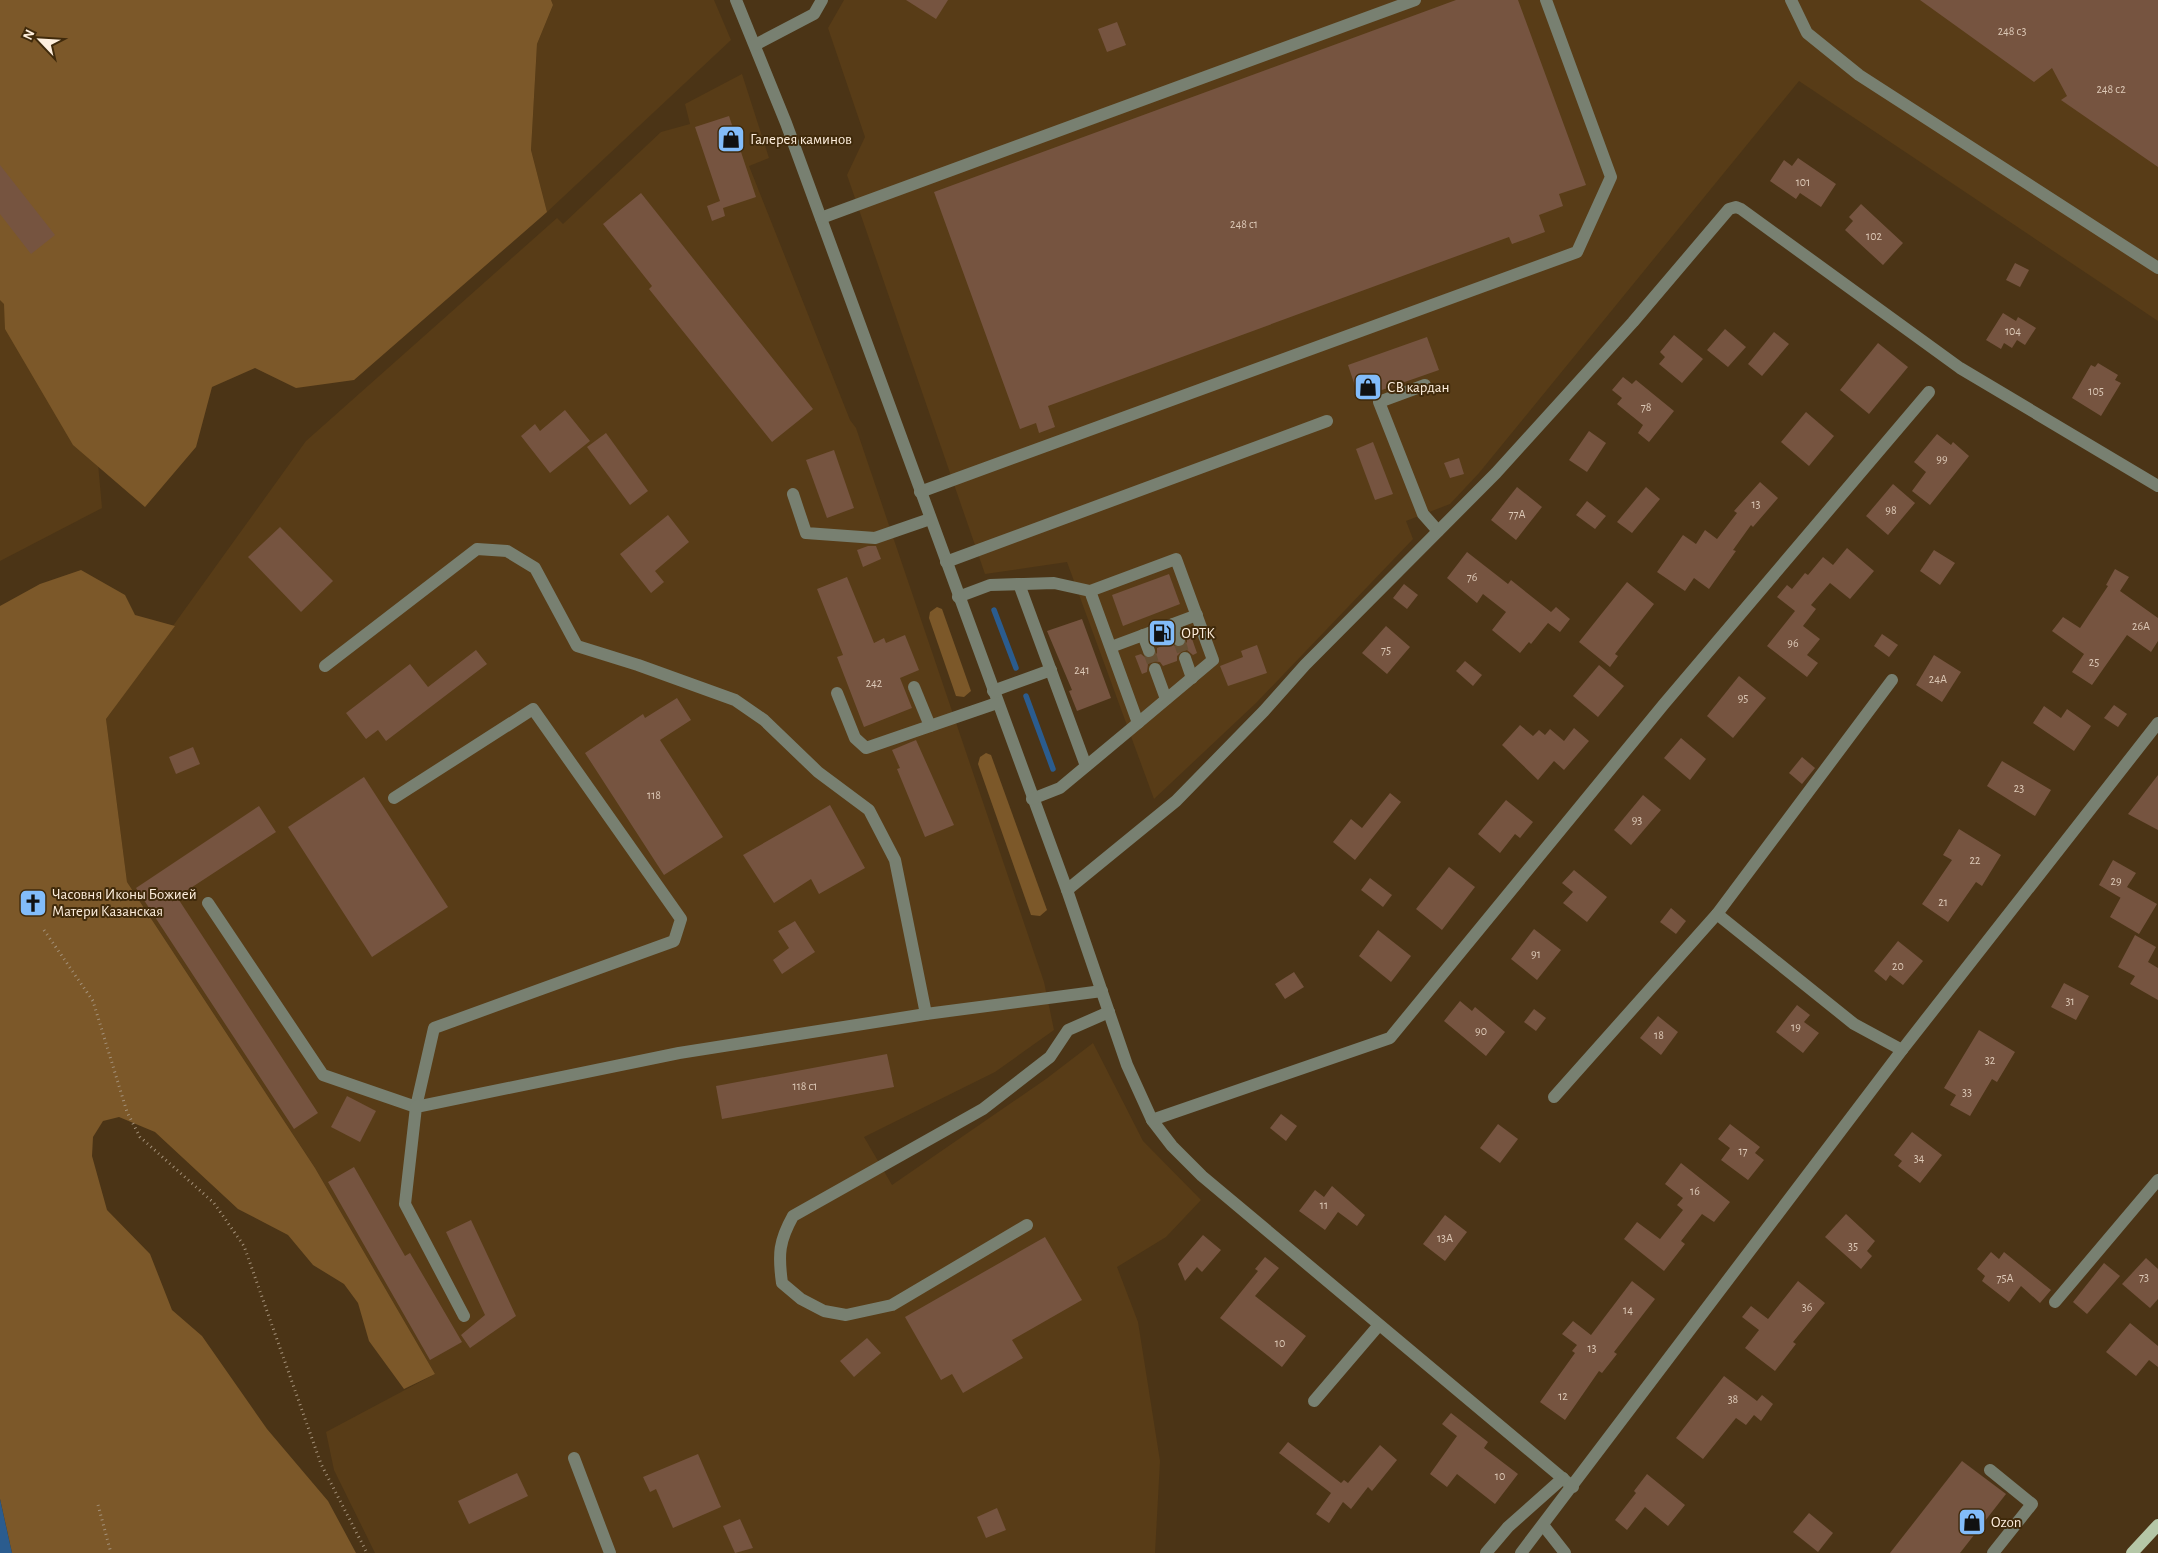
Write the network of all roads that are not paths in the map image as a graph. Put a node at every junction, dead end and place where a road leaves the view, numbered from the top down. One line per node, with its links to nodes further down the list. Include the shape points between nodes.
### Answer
1 (736, 0): 6 (street)
2 (822, 0): 6 (street, via 814,14)
3 (1415, 0): 7 (street)
4 (1546, 0): 13 (street, via 1611,177 1577,252)
5 (1791, 0): 8 (street, via 1806,33 1859,75)
6 (755, 45): 7 (street)
7 (821, 218): 13 (street)
8 (2158, 268)
9 (1425, 385): 16 (street, via 1379,402 1423,514)
10 (1930, 392): 52 (street, via 1664,704 1390,1038)
11 (1328, 421): 17 (street)
12 (2158, 486): 16 (street, via 1960,368 1736,207 1723,214 1633,322)
13 (920, 492): 15 (street)
14 (793, 494): 15 (street, via 806,533 875,538)
15 (930, 519): 17 (street)
16 (1438, 531): 43 (street, via 1176,801)
17 (946, 562): 20 (street)
18 (1019, 584): 19 (street, via 1054,583); 20 (street, via 990,585); 30 (street)
19 (1090, 591): 21 (street, via 1176,559); 25 (street)
20 (958, 597): 35 (street)
21 (1197, 615): 22 (street); 31 (street, via 1213,660)
22 (1173, 624): 23 (street); 24 (street)
23 (1143, 636): 25 (street); 26 (street)
24 (1178, 640)
25 (1110, 647): 37 (street)
26 (1149, 651)
27 (1185, 658): 31 (street)
28 (326, 666): 48 (street, via 477,548 507,550 535,568 577,646 735,700 764,720 818,772 869,810 895,860)
29 (1155, 669): 36 (street)
30 (1051, 670): 35 (street); 40 (street)
31 (1192, 678): 36 (street)
32 (1892, 680): 45 (street)
33 (914, 687): 39 (street)
34 (837, 693): 39 (street, via 855,738 866,748)
35 (995, 697): 39 (street); 42 (street)
36 (1166, 699): 37 (street)
37 (1138, 723): 40 (street)
38 (2158, 723): 49 (street)
39 (930, 726)
40 (1086, 766): 42 (street, via 1060,788)
41 (394, 798): 51 (street, via 533,709 681,919 674,941 434,1028)
42 (1032, 799): 43 (street)
43 (1067, 890): 46 (street)
44 (208, 903): 51 (street, via 323,1075)
45 (1717, 914): 49 (street, via 1854,1024); 50 (street)
46 (1102, 991): 47 (street); 48 (street)
47 (1110, 1012): 52 (street, via 1127,1065); 54 (street, via 1068,1030 1050,1057 983,1109 794,1216 784,1233 778,1256 782,1282 801,1299 824,1311 846,1314 892,1305)
48 (926, 1014): 51 (street, via 679,1053)
49 (1902, 1050): 61 (street)
50 (1554, 1097)
51 (416, 1107): 56 (street, via 405,1204)
52 (1152, 1120): 57 (street, via 1202,1176)
53 (2158, 1180): 55 (street)
54 (1027, 1225)
55 (2055, 1302)
56 (464, 1316)
57 (1379, 1325): 58 (street); 61 (street)
58 (1314, 1401)
59 (574, 1458): 65 (street)
60 (1990, 1470): 68 (street, via 2032,1504)
61 (1568, 1482): 62 (street); 66 (street, via 1508,1527)
62 (1543, 1525): 64 (street); 67 (street)
63 (2158, 1525): 69 (main road)
64 (1558, 1550)
65 (610, 1553)
66 (1486, 1553)
67 (1521, 1553)
68 (1993, 1553)
69 (2132, 1553)

